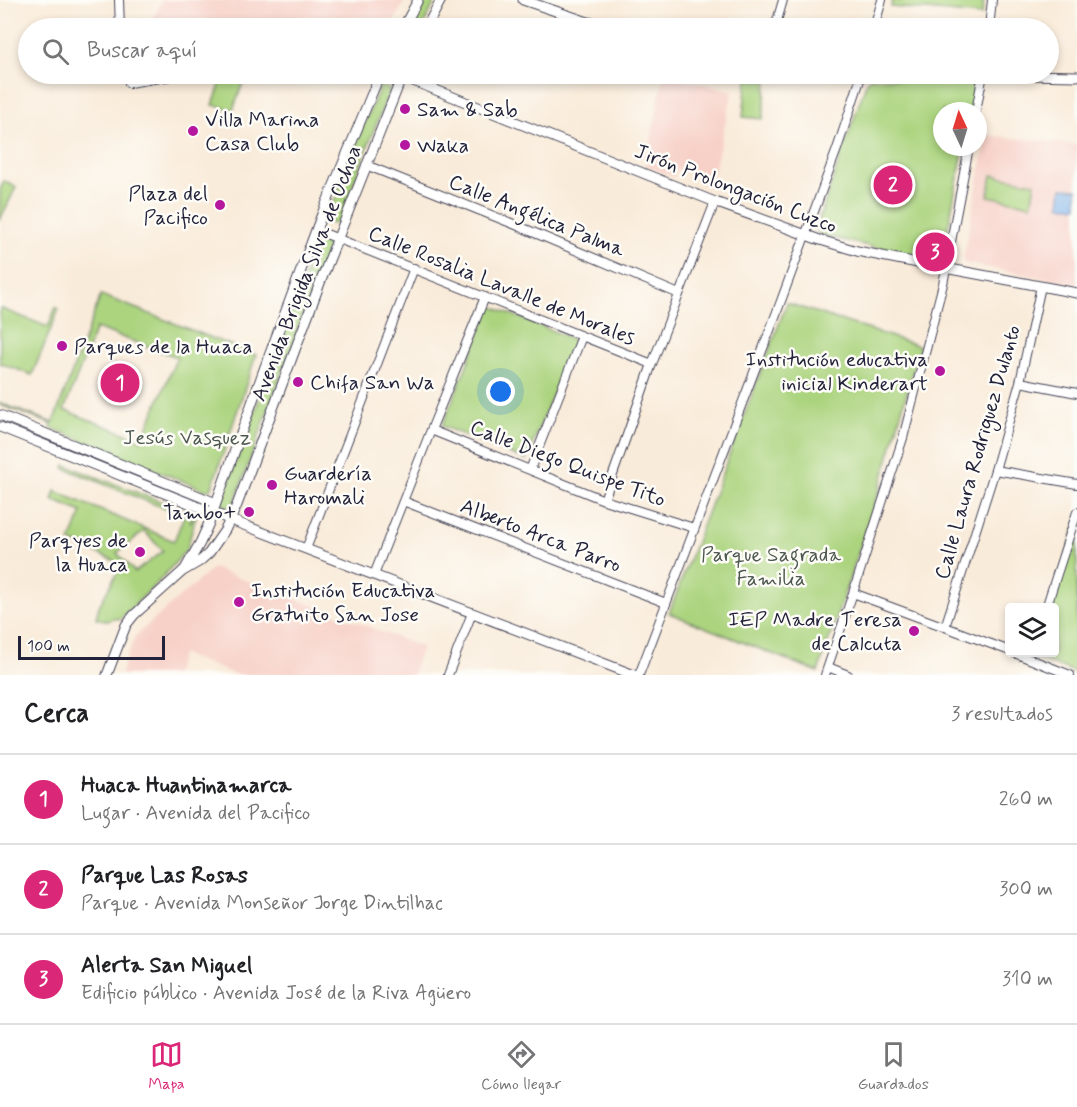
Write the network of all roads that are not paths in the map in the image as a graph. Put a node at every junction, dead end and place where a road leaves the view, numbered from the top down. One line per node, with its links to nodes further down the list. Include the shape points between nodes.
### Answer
1 (119, 0): 8 (street)
2 (418, 0): 9 (street)
3 (441, 0): 10 (street)
4 (523, 0): 11 (street)
5 (783, 0): 12 (street)
6 (882, 0): 13 (street)
7 (992, 0): 14 (street)
8 (120, 18)
9 (408, 18)
10 (431, 18)
11 (576, 18)
12 (778, 18)
13 (877, 18)
14 (990, 18)
15 (1059, 76): 16 (street)
16 (1077, 76)
17 (376, 84): 26 (street, Avenida Brigida Silva de Ochoa)
18 (396, 84): 24 (street, Avenida Brigida Silva de Ochoa)
19 (425, 84): 25 (street, Jirón Prolongación Cuzco)
20 (859, 84): 27 (street)
21 (981, 84): 22 (street)
22 (978, 102)
23 (967, 156): 30 (street)
24 (366, 165): 28 (street, Avenida Brigida Silva de Ochoa); 33 (street, Calle Angélica Palma)
25 (715, 202): 27 (street, Jirón Prolongación Cuzco); 33 (street)
26 (316, 230): 28 (street, Calle Rosalia Lavalle de Morales); 47 (street, Avenida Brigida Silva de Ochoa)
27 (805, 235): 30 (street, Jirón Prolongación Cuzco, via 857,251); 51 (street)
28 (338, 238): 29 (street, Calle Rosalia Lavalle de Morales); 50 (street, Avenida Brigida Silva de Ochoa)
29 (414, 268): 34 (street, Calle Rosalia Lavalle de Morales); 52 (street)
30 (947, 269): 31 (street, Jirón Prolongación Cuzco); 55 (street, via 903,438)
31 (1041, 286): 32 (street, Jirón Prolongación Cuzco); 37 (street, Calle Laura Rodriguez Dulanto)
32 (1077, 293)
33 (679, 294): 36 (street)
34 (485, 297): 35 (street, Calle Rosalia Lavalle de Morales); 41 (street)
35 (582, 336): 36 (street, Calle Rosalia Lavalle de Morales); 42 (street)
36 (652, 364): 45 (street)
37 (1020, 382): 38 (street); 43 (street, Calle Laura Rodriguez Dulanto)
38 (1077, 393)
39 (0, 415): 47 (street)
40 (0, 427): 49 (street)
41 (431, 430): 42 (street, Calle Diego Quispe Tito); 46 (street)
42 (530, 470): 45 (street, Calle Diego Quispe Tito)
43 (995, 470): 44 (street); 59 (street, Calle Laura Rodriguez Dulanto)
44 (1077, 484)
45 (604, 500): 51 (street, Calle Diego Quispe Tito)
46 (403, 501): 54 (street); 56 (street, Alberto Arca Parro)
47 (216, 503): 49 (street, Avenida Brigida Silva de Ochoa)
48 (1077, 512): 57 (street)
49 (213, 513): 50 (street); 53 (street, Avenida Brigida Silva de Ochoa)
50 (230, 520): 52 (street); 53 (street, Avenida Brigida Silva de Ochoa, via 209,553)
51 (694, 528): 56 (street)
52 (306, 549): 54 (street)
53 (183, 571): 63 (street, Avenida Brigida Silva de Ochoa, via 126,625)
54 (375, 575): 58 (street)
55 (853, 593): 59 (street); 62 (street)
56 (666, 603): 66 (street)
57 (1048, 603)
58 (472, 613): 64 (street); 65 (street)
59 (945, 627): 60 (street)
60 (1005, 650)
61 (1032, 657): 68 (street)
62 (826, 671): 67 (street)
63 (107, 675)
64 (448, 675)
65 (634, 675)
66 (639, 675)
67 (848, 675)
68 (1070, 675)

